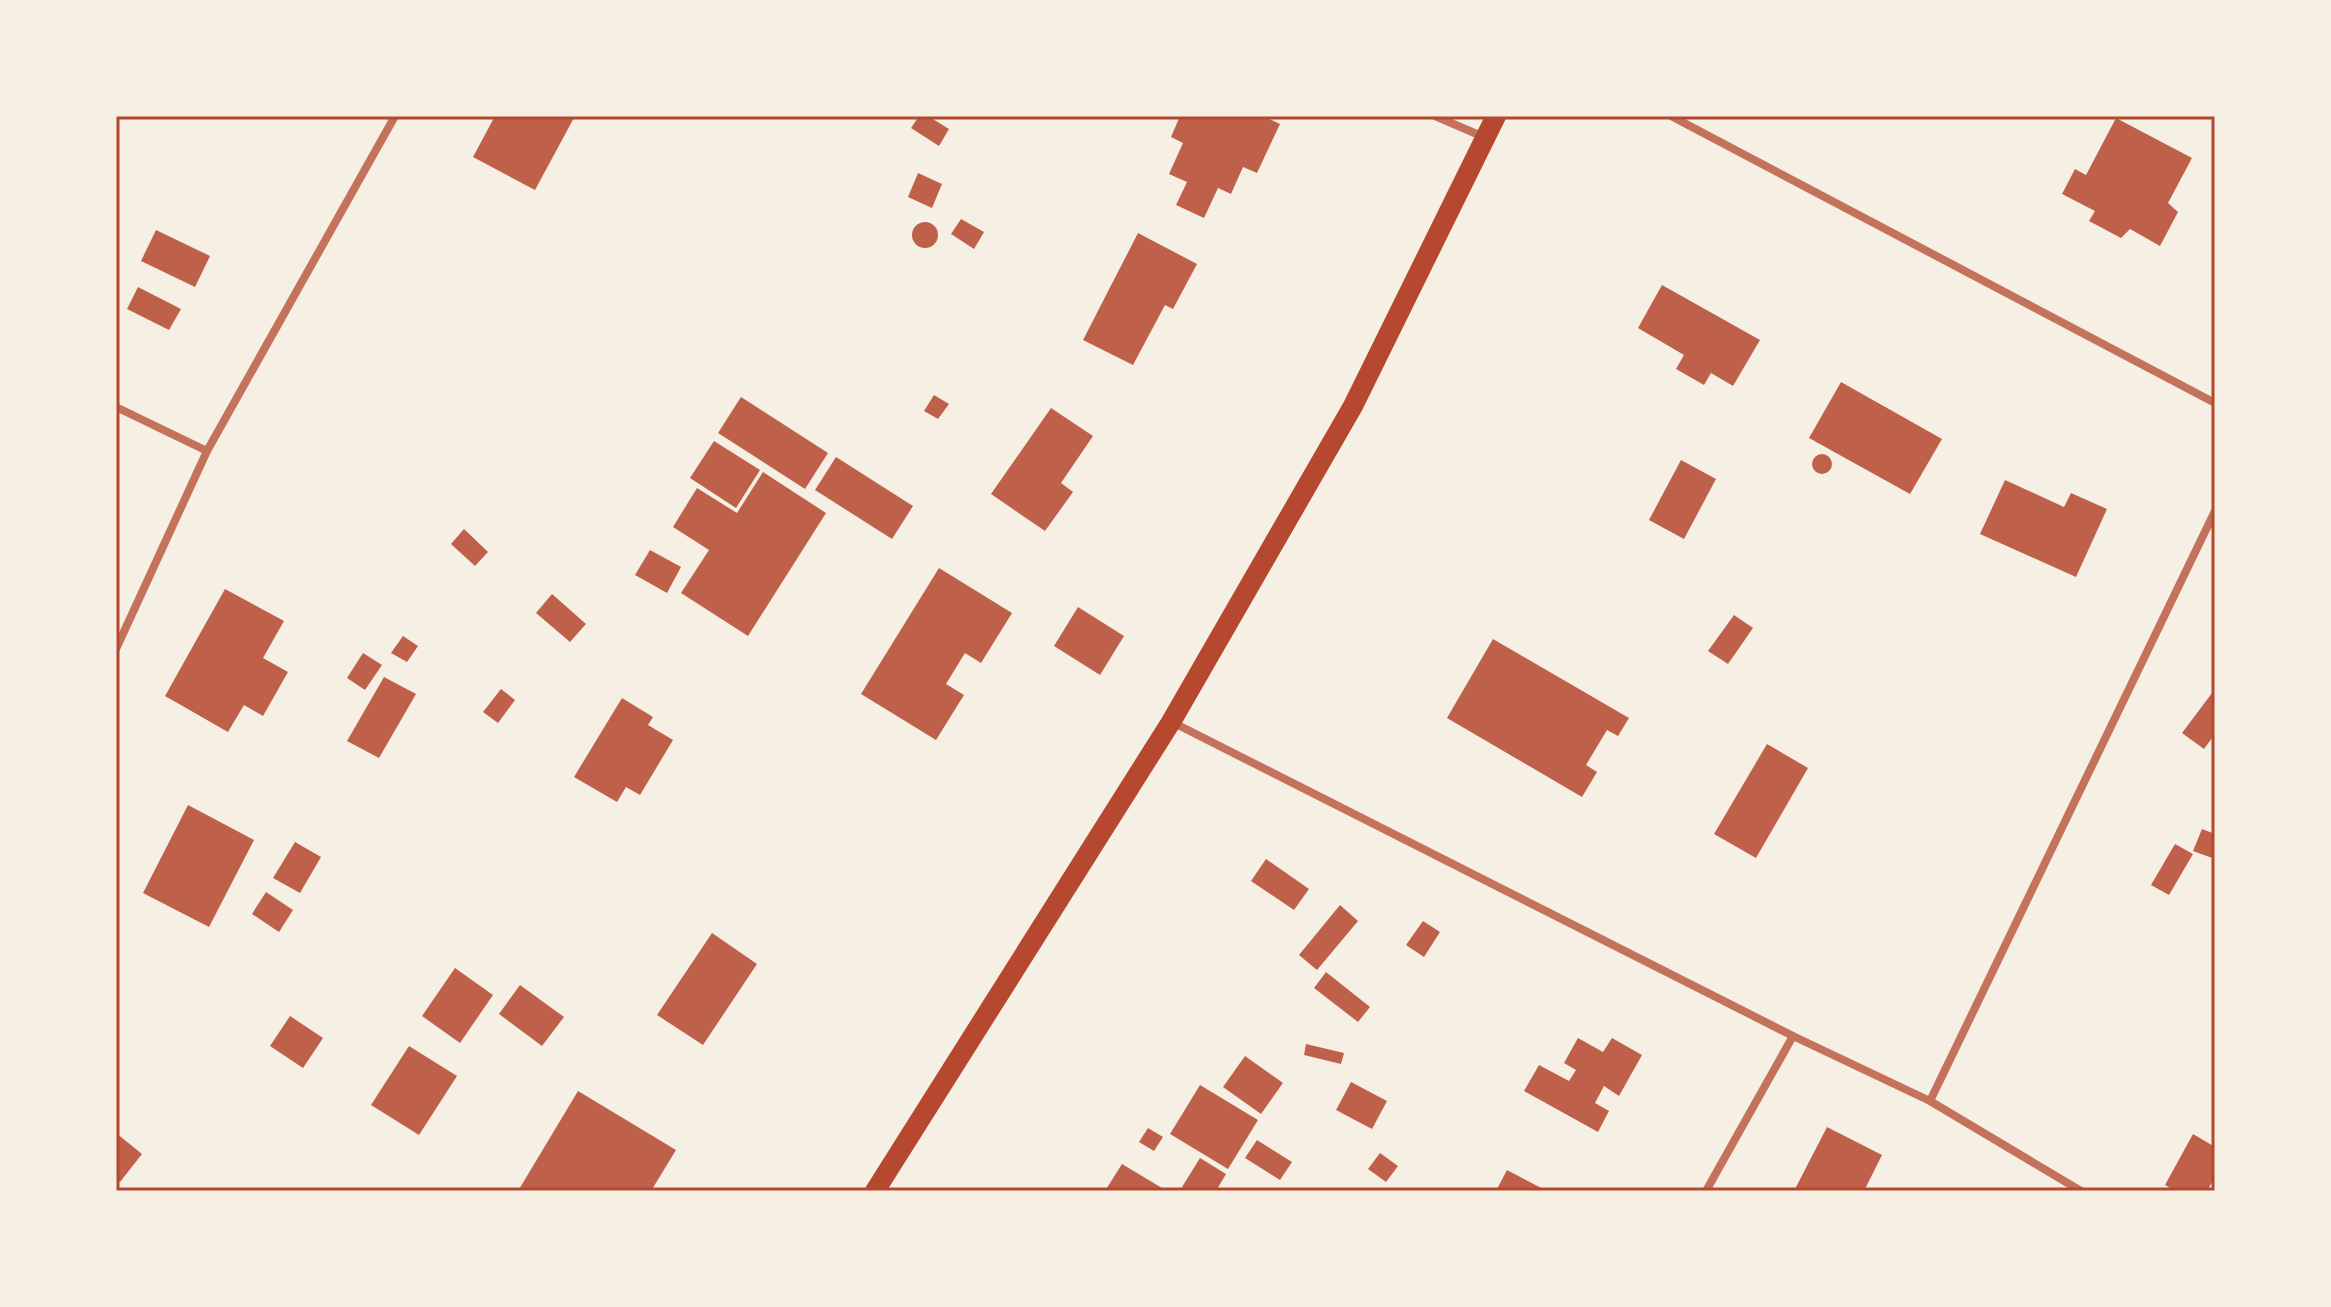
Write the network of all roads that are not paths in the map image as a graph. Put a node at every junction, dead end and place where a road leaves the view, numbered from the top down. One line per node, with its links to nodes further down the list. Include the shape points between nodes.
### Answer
1 (395, 116): 8 (street)
2 (1435, 116): 5 (street)
3 (1496, 116): 5 (main road)
4 (1671, 116): 6 (street)
5 (1486, 138): 11 (main road, via 1353,406)
6 (2215, 403)
7 (116, 407): 8 (street)
8 (207, 451): 10 (street)
9 (2215, 511): 13 (street)
10 (116, 649)
11 (1171, 722): 12 (street); 14 (main road)
12 (1793, 1036): 13 (street); 15 (street)
13 (1930, 1101): 16 (street)
14 (875, 1191)
15 (1706, 1191)
16 (2081, 1191)

